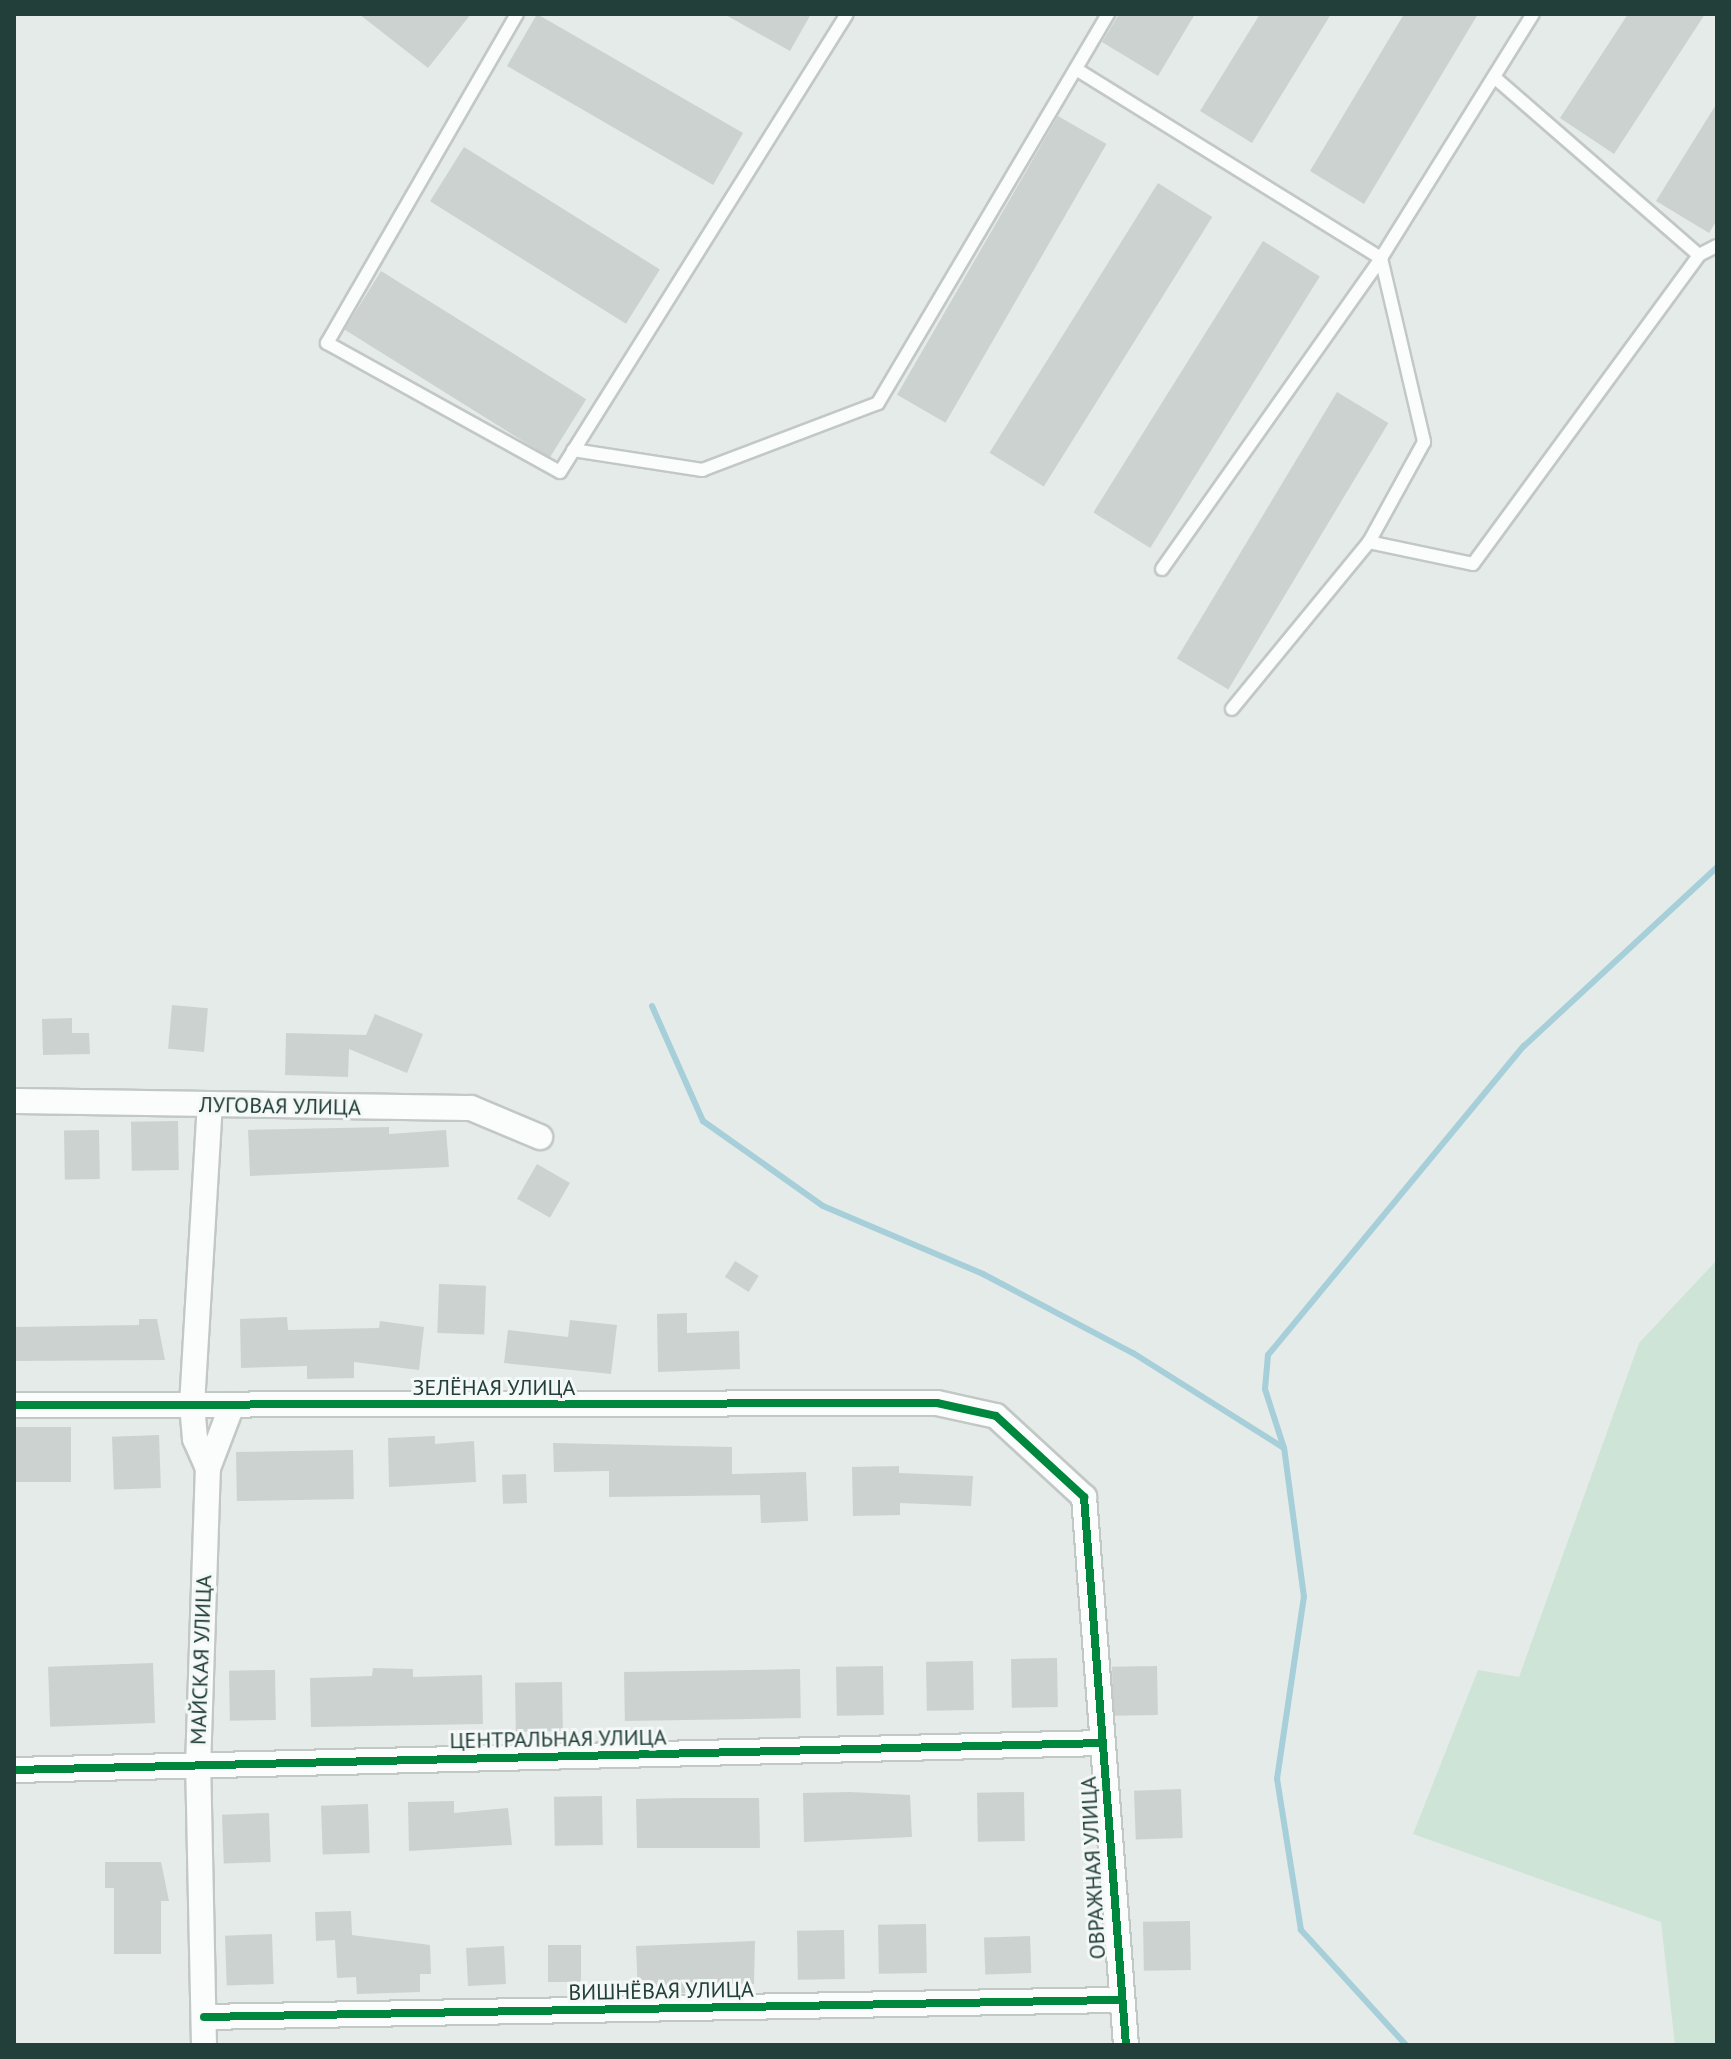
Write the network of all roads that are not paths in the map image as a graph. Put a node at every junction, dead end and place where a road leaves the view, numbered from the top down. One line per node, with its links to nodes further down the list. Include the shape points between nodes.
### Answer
1 (517, 14): 10 (lane, via 327,343 560,472)
2 (847, 14): 10 (lane)
3 (1108, 14): 5 (lane)
4 (1533, 14): 6 (lane)
5 (1076, 69): 9 (lane); 10 (lane, via 878,403 702,470)
6 (1494, 77): 8 (lane); 9 (lane)
7 (1717, 246): 8 (lane)
8 (1699, 255): 11 (lane, via 1473,564)
9 (1381, 258): 11 (lane, via 1424,442); 12 (lane)
10 (573, 450)
11 (1369, 542): 13 (lane)
12 (1162, 569)
13 (1232, 709)
14 (14, 1101): 15 (street, ЛУГОВАЯ УЛИЦА)
15 (210, 1106): 16 (street, ЛУГОВАЯ УЛИЦА, via 471,1108); 18 (street)
16 (540, 1137)
17 (14, 1405): 18 (street, ЗЕЛЁНАЯ УЛИЦА)
18 (192, 1405): 19 (street, ЗЕЛЁНАЯ УЛИЦА); 20 (street, via 195,1439)
19 (232, 1405): 20 (street); 21 (street, ЗЕЛЁНАЯ УЛИЦА, via 937,1403 996,1416)
20 (208, 1468): 23 (street, МАЙСКАЯ УЛИЦА)
21 (1084, 1497): 22 (street, ОВРАЖНАЯ УЛИЦА)
22 (1103, 1743): 23 (street, ЦЕНТРАЛЬНАЯ УЛИЦА); 25 (street, ОВРАЖНАЯ УЛИЦА)
23 (198, 1767): 24 (street, ЦЕНТРАЛЬНАЯ УЛИЦА); 26 (street, МАЙСКАЯ УЛИЦА)
24 (14, 1770)
25 (1118, 2000): 26 (street, ВИШНЁВАЯ УЛИЦА); 28 (street, ОВРАЖНАЯ УЛИЦА)
26 (204, 2017): 27 (street, МАЙСКАЯ УЛИЦА)
27 (204, 2045)
28 (1126, 2045)

